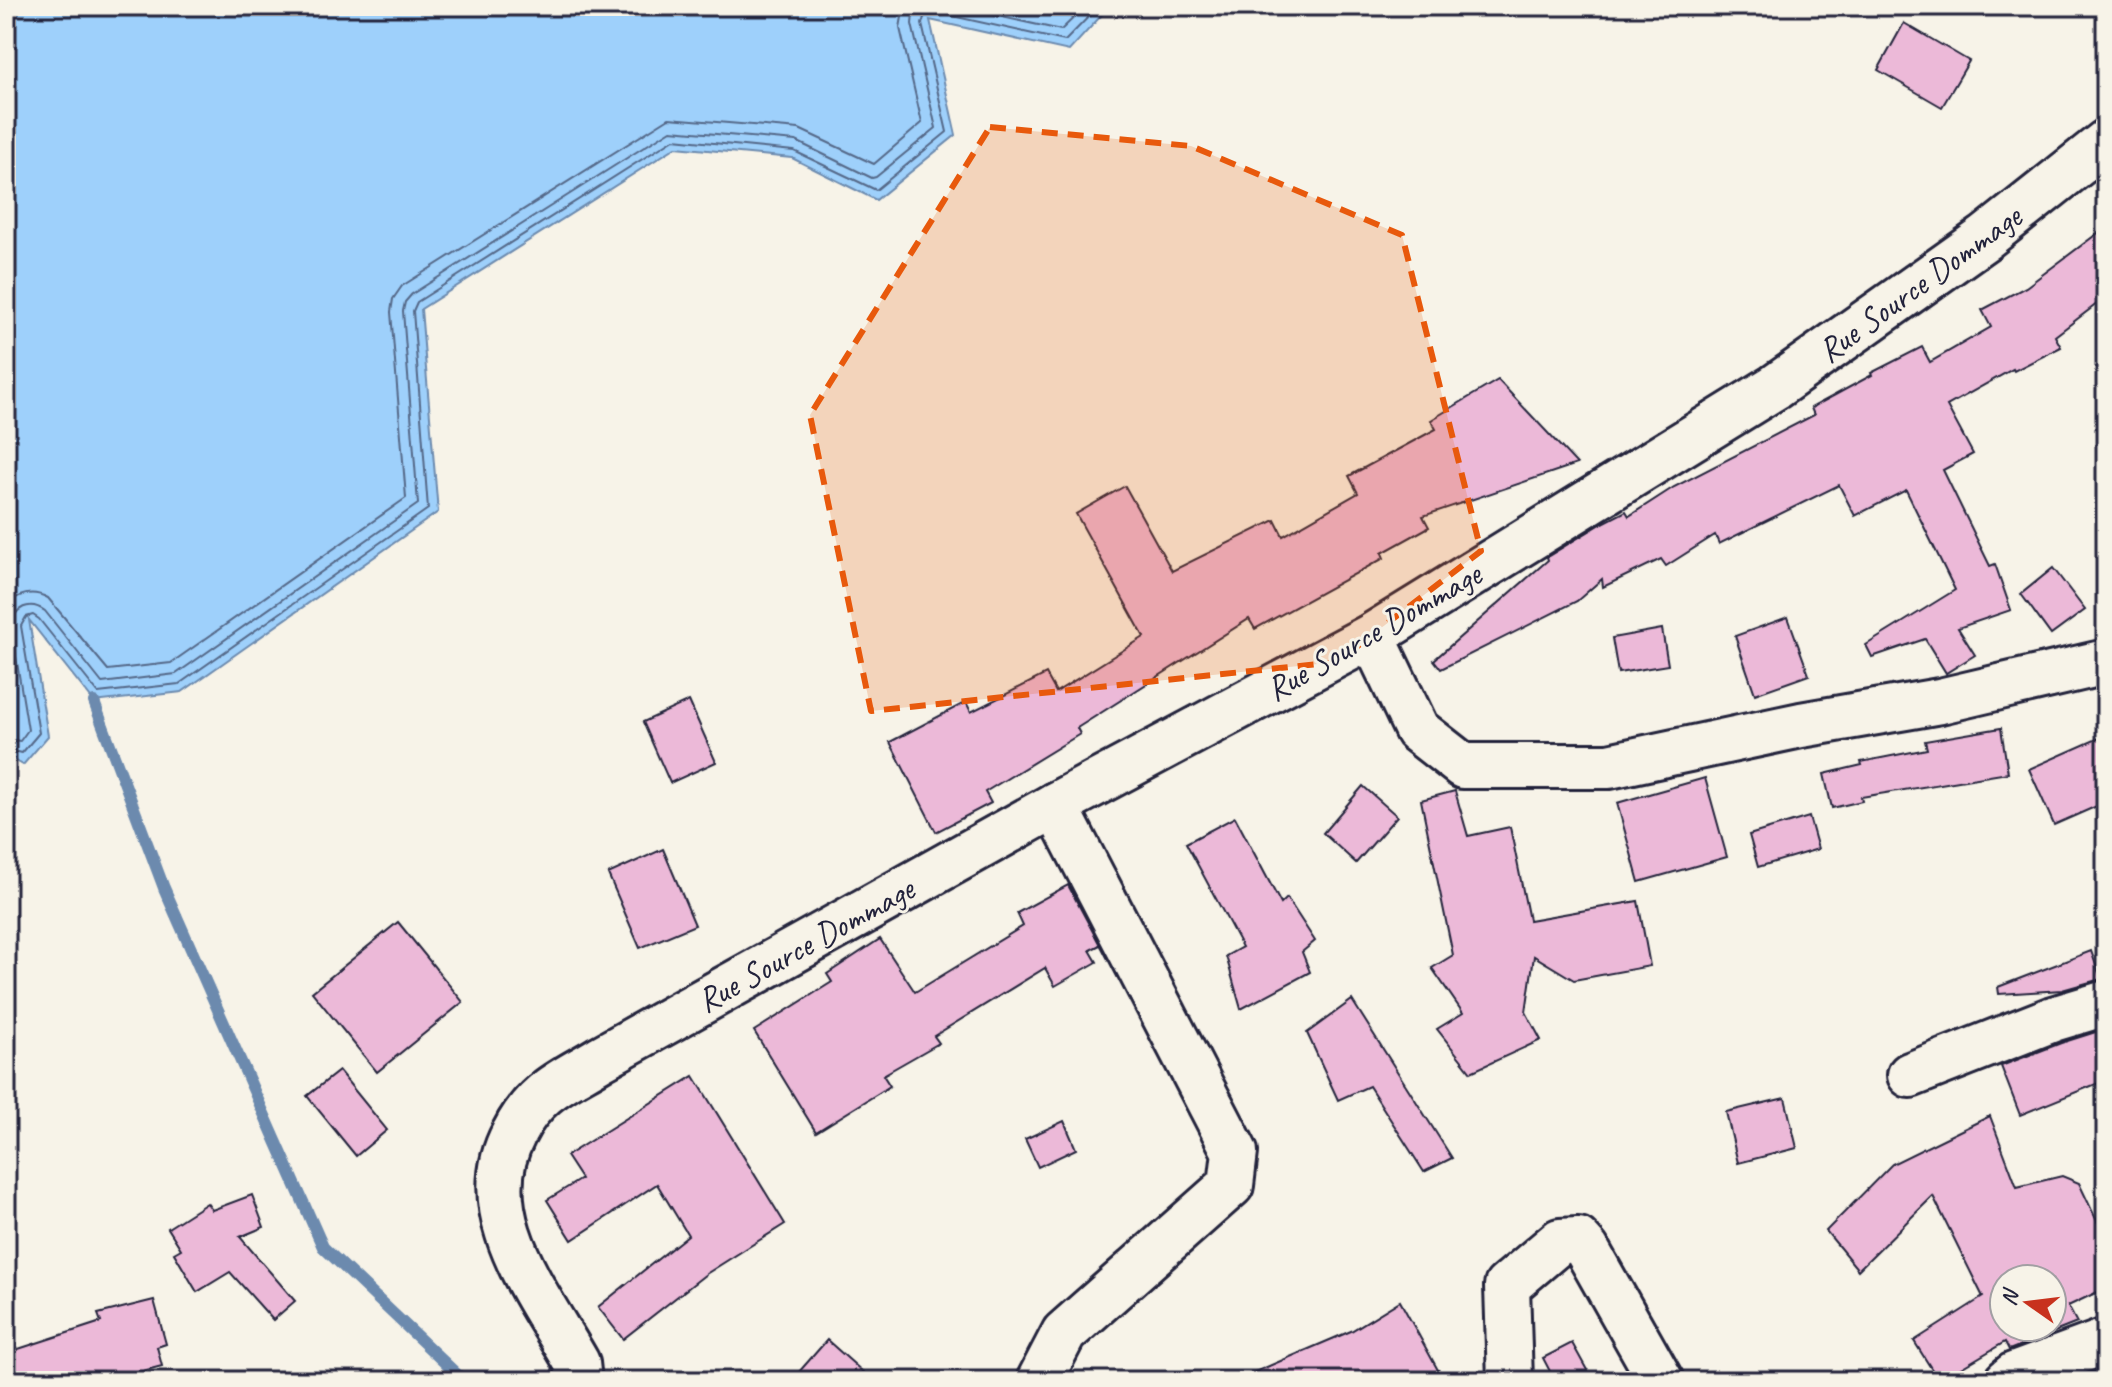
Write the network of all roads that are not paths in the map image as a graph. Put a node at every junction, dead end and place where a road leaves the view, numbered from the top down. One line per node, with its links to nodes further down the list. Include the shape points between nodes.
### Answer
1 (2106, 142): 2 (street, Rue Source Dommage, via 1985,238 1775,387)
2 (1372, 636): 3 (street, via 1417,730 1463,766 1609,766 1940,701); 4 (street, Rue Source Dommage)
3 (2106, 662)
4 (1055, 805): 8 (street, Rue Source Dommage, via 601,1058 544,1094 522,1118 500,1174 499,1203 506,1232); 9 (street, via 1235,1152 1231,1185 1064,1333)
5 (2106, 1003): 6 (street)
6 (1910, 1075)
7 (2106, 1341): 12 (street)
8 (578, 1372)
9 (1039, 1381)
10 (1510, 1381): 11 (street, via 1507,1286 1560,1241 1578,1240)
11 (1661, 1381)
12 (2007, 1381)

